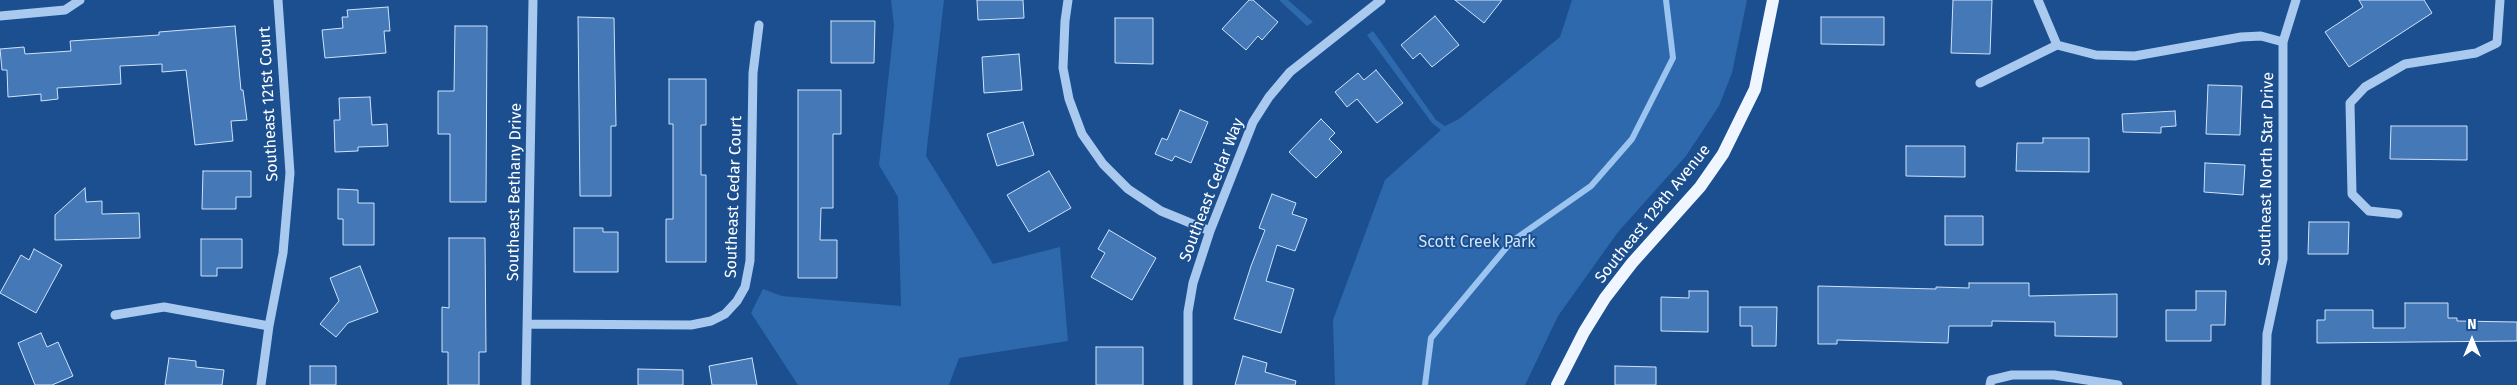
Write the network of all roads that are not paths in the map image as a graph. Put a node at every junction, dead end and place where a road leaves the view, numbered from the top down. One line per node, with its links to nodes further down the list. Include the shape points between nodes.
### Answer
1 (80, 0): 10 (street, via 65,10)
2 (278, 0): 19 (street, Southeast 121st Court, via 290,173 283,253)
3 (533, 0): 18 (street, Southeast Bethany Drive)
4 (1068, 0): 16 (street, via 1064,68 1069,99 1082,134 1103,164 1128,189 1161,211)
5 (1381, 0): 16 (street, Southeast Cedar Way, via 1290,72 1269,97 1253,122)
6 (1773, 0): 23 (main road, Southeast 129th Avenue, via 1755,88 1723,154 1700,187 1605,298)
7 (2038, 0): 13 (street)
8 (2296, 0): 12 (street, Southeast North Star Drive)
9 (2500, 0): 15 (street, via 2497,43 2476,54 2405,64 2364,87 2350,103 2352,194 2369,211)
10 (0, 16)
11 (759, 25): 18 (street, Southeast Cedar Court, via 753,73 750,261 745,287 737,301 725,314 691,325)
12 (2283, 42): 13 (street, via 2261,36 2240,37 2135,56 2096,56); 26 (street, Southeast North Star Drive, via 2283,259 2267,334)
13 (2057, 45): 14 (street)
14 (1980, 83)
15 (2398, 214)
16 (1210, 231): 22 (street, Southeast Cedar Way, via 1193,283 1188,312)
17 (115, 315): 19 (street, via 164,307)
18 (528, 324): 21 (street, Southeast Bethany Drive)
19 (269, 326): 20 (street, Southeast 121st Court)
20 (261, 385)
21 (526, 385)
22 (1188, 385)
23 (1557, 385)
24 (1990, 385): 25 (street, via 1991,380 2012,375 2054,375)
25 (2118, 385)
26 (2266, 385)

